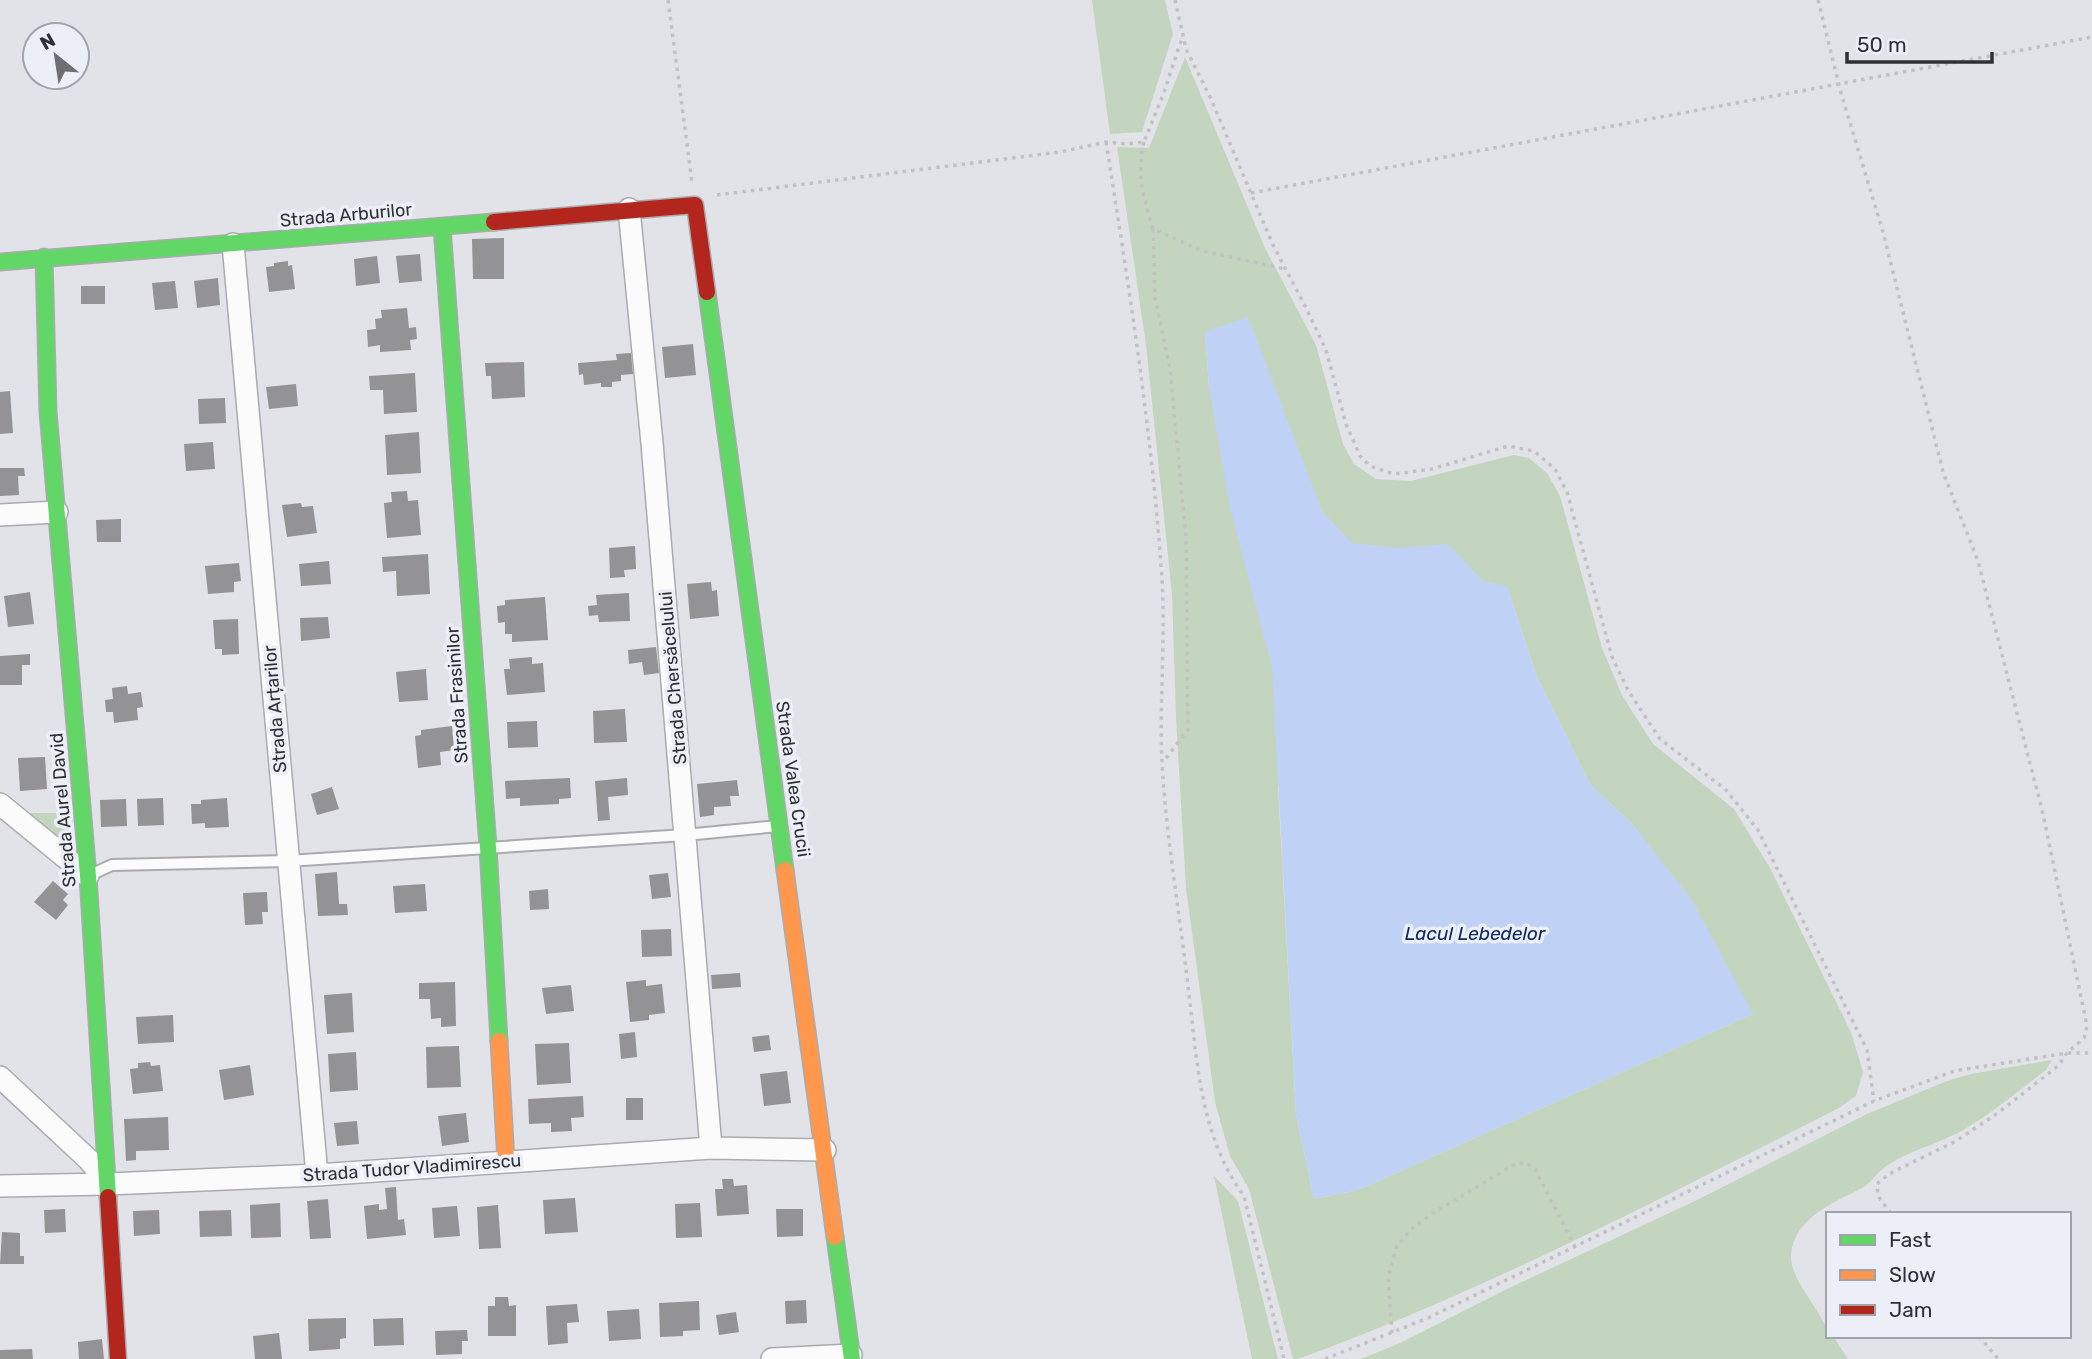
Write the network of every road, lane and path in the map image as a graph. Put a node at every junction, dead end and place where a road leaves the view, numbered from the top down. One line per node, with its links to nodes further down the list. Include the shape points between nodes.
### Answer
1 (668, 0): 9 (path)
2 (1175, 0): 4 (path)
3 (1818, 0): 6 (path)
4 (1183, 35): 8 (path); 10 (path)
5 (2092, 37): 6 (path)
6 (1839, 85): 10 (path); 28 (path, via 1883,232 1943,472 1978,561 2043,814 2087,1026 2084,1038)
7 (1106, 142): 8 (path); 11 (path); 21 (path, via 1136,335 1162,581)
8 (1144, 142): 14 (path, via 1139,162)
9 (692, 185)
10 (1251, 193): 18 (path)
11 (701, 201): 12 (street, Strada Arburilor); 23 (street, Strada Valea Crucii)
12 (629, 209): 13 (street, Strada Arburilor); 24 (street, Strada Chersăcelului)
13 (443, 227): 15 (street, Strada Arburilor); 25 (street, Strada Frasinilor)
14 (1153, 229): 18 (path, via 1203,251); 21 (path, via 1155,298 1170,369 1186,536 1188,730)
15 (233, 244): 16 (street, Strada Arburilor); 26 (street, Strada Arțarilor)
16 (44, 257): 17 (street, Strada Arburilor); 19 (street, Strada Aurel David, via 48,412)
17 (0, 262)
18 (1285, 269): 31 (path, via 1326,350 1346,424 1360,456 1370,466 1394,474 1432,469 1508,446 1534,451 1555,469 1567,492 1612,657 1629,692 1660,739 1726,790 1758,830 1867,1050)
19 (57, 512): 20 (street); 27 (street, Strada Aurel David)
20 (0, 515)
21 (1163, 763): 45 (path, via 1200,1083 1212,1136 1228,1174 1244,1196)
22 (0, 803): 27 (street)
23 (780, 826): 24 (lane); 33 (street, Strada Valea Crucii)
24 (685, 835): 25 (lane); 32 (street, Strada Chersăcelului)
25 (488, 847): 26 (lane); 34 (street, Strada Frasinilor)
26 (288, 861): 27 (lane, via 112,865); 35 (street, Strada Arțarilor)
27 (88, 876): 36 (street, Strada Aurel David)
28 (2067, 1053): 29 (path); 31 (path, via 1954,1070); 38 (path, via 2058,1066 1998,1113 1877,1184 1878,1196)
29 (2092, 1053)
30 (0, 1077): 36 (street, via 89,1160)
31 (1874, 1101): 39 (path)
32 (711, 1149): 33 (street, Strada Tudor Vladimirescu); 34 (street, Strada Tudor Vladimirescu)
33 (825, 1150): 42 (street, Strada Valea Crucii)
34 (506, 1161): 35 (street, Strada Tudor Vladimirescu)
35 (317, 1175): 36 (street, Strada Tudor Vladimirescu)
36 (108, 1184): 37 (street, Strada Tudor Vladimirescu); 43 (street, Strada Aurel David)
37 (0, 1186)
38 (1890, 1212)
39 (1575, 1247): 40 (path); 40 (path, via 1535,1169 1517,1163 1433,1213 1397,1246 1388,1277)
40 (1392, 1333): 46 (path)
41 (1981, 1338): 47 (path)
42 (851, 1357): 44 (street)
43 (118, 1359)
44 (772, 1359)
45 (1284, 1359)
46 (1325, 1359)
47 (1998, 1359)

